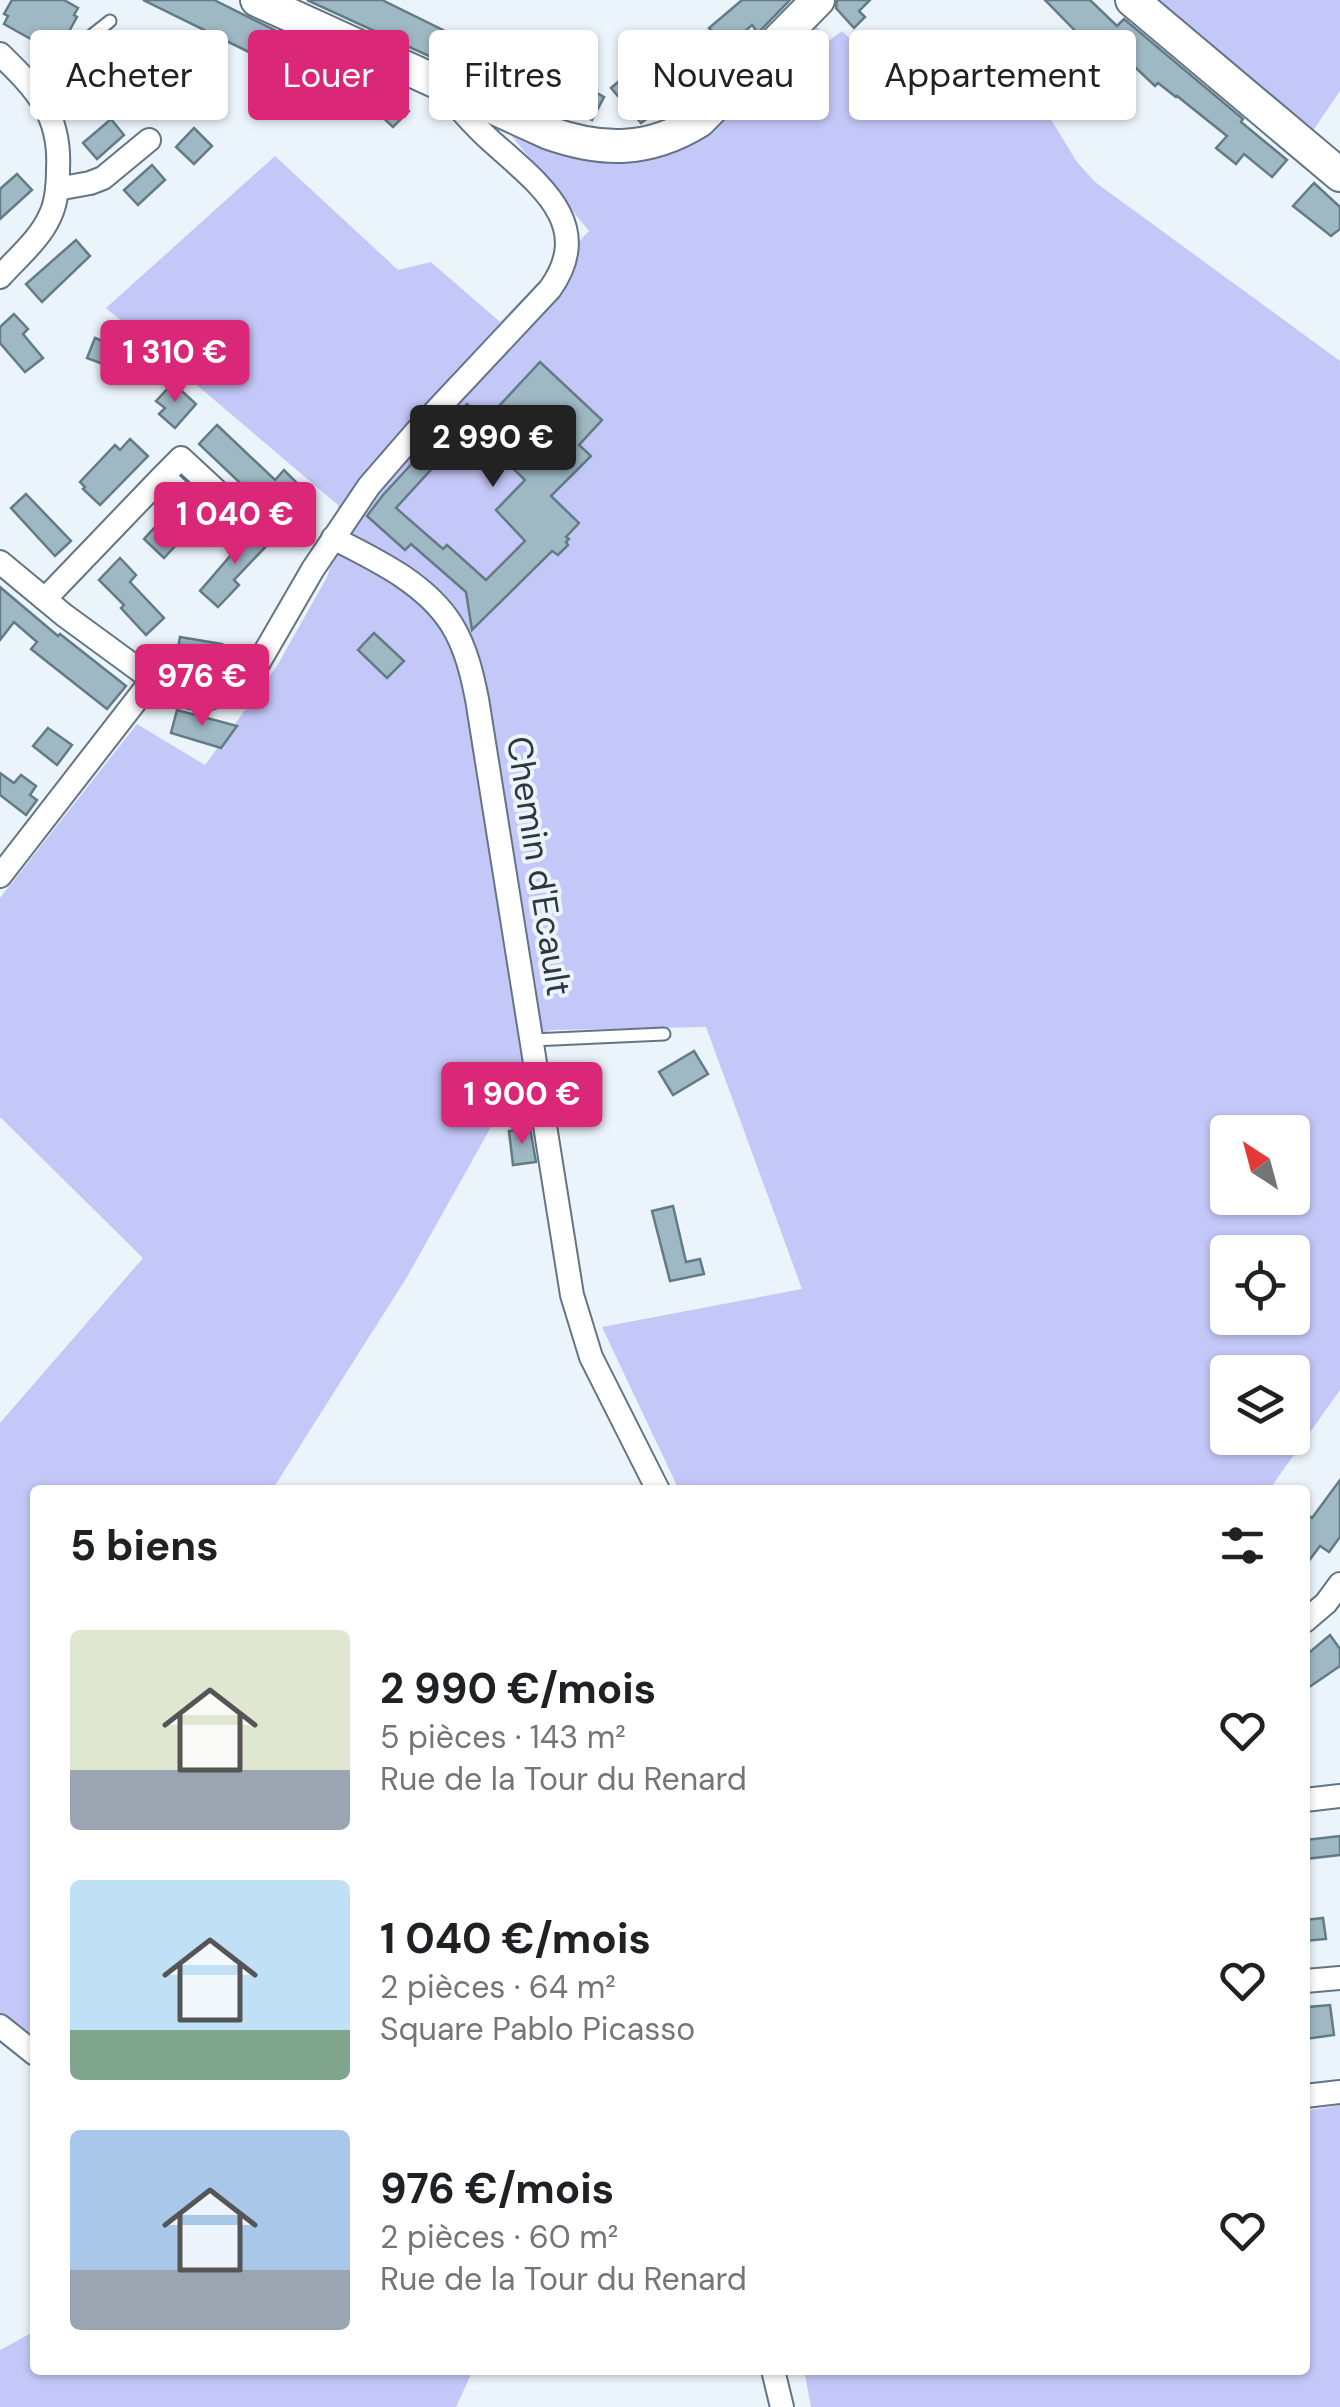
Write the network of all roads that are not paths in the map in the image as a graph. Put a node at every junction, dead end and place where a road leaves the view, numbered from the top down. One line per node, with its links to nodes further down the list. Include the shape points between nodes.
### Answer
1 (257, 0): 7 (street)
2 (818, 0): 11 (street, via 699,121 658,141 586,143)
3 (1132, 0): 13 (street)
4 (110, 22): 5 (lane)
5 (100, 30)
6 (0, 54): 8 (street)
7 (429, 80)
8 (30, 84)
9 (52, 120): 14 (street)
10 (468, 120): 17 (street, via 548,196 567,232 567,256 550,290 378,476)
11 (519, 120)
12 (149, 140): 14 (street, via 103,178)
13 (1340, 176)
14 (57, 189): 15 (street, via 44,226)
15 (0, 277)
16 (163, 476): 19 (street)
17 (333, 538): 20 (street, via 264,656 236,687 199,698); 23 (street, Chemin d'Ecault, via 420,590 463,647)
18 (0, 562): 19 (street)
19 (45, 599): 20 (street)
20 (152, 680): 21 (street)
21 (5, 860)
22 (664, 1034): 23 (lane)
23 (532, 1040): 24 (street, Chemin d'Ecault, via 579,1323)
24 (656, 1485)
25 (1340, 1584): 26 (street)
26 (1310, 1617)
27 (1340, 1796): 28 (street)
28 (1310, 1799)
29 (1340, 1978): 30 (street)
30 (1310, 1981)
31 (0, 2026): 32 (street)
32 (30, 2050)
33 (1340, 2092): 34 (street)
34 (1310, 2095)
35 (774, 2375): 36 (street)
36 (782, 2407)

